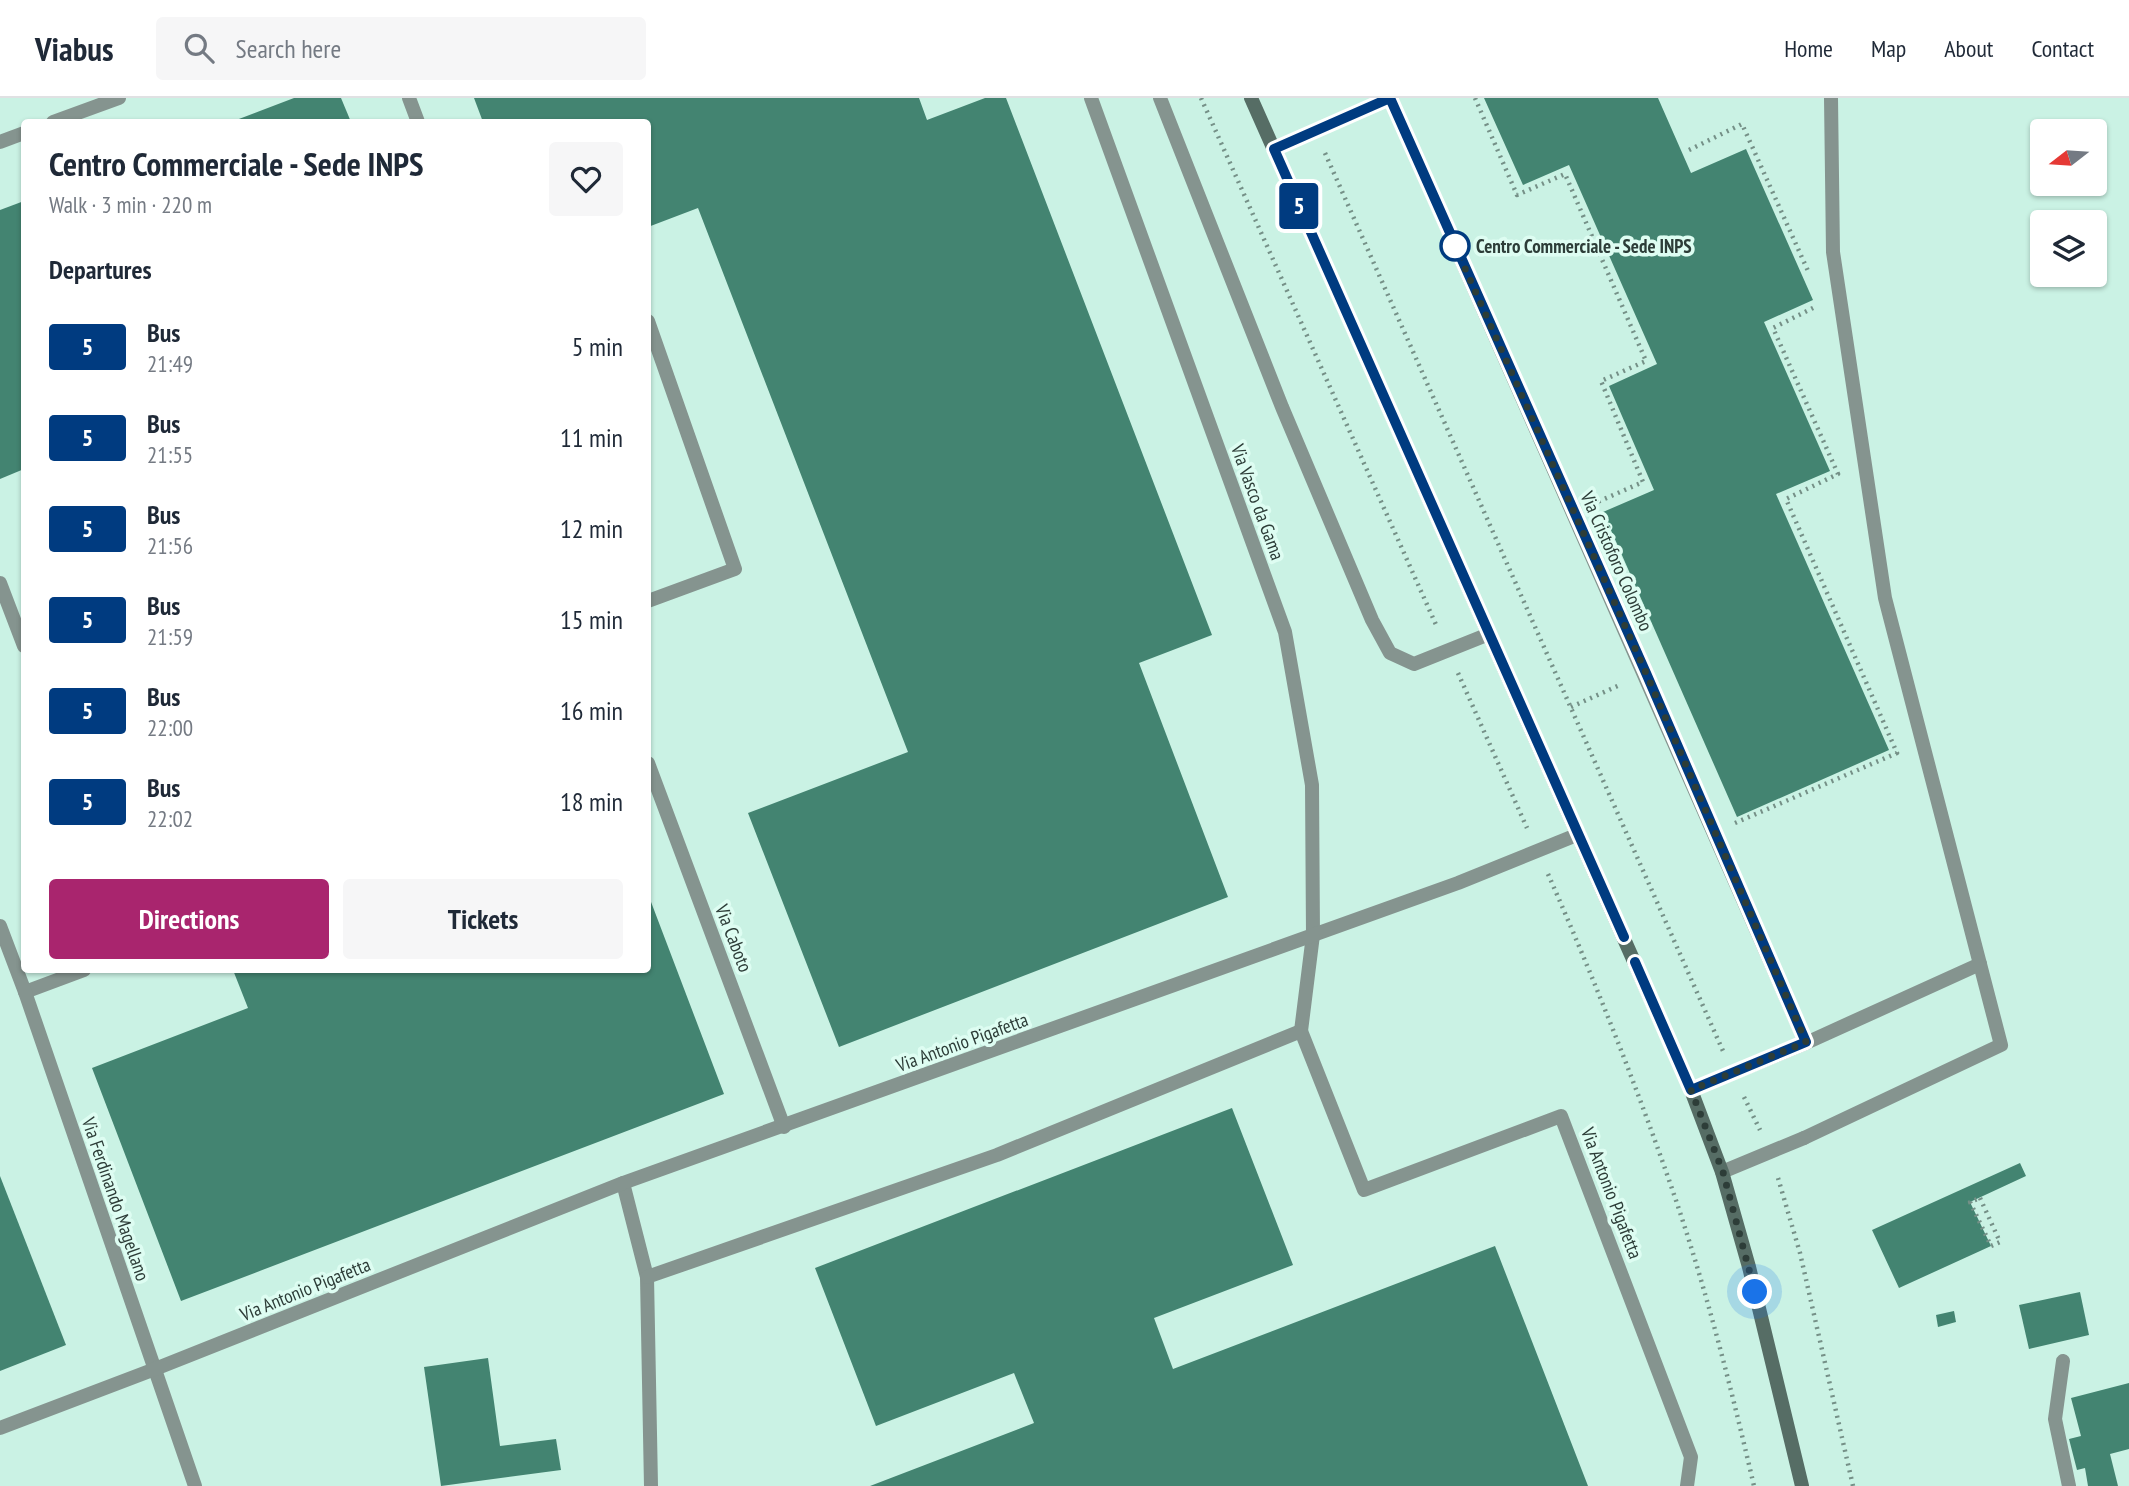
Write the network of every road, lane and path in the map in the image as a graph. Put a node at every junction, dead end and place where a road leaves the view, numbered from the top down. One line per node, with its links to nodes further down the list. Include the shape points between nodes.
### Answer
1 (119, 98): 10 (street)
2 (409, 98): 11 (street)
3 (1091, 98): 33 (street, Via Vasco da Gama, via 1285,632 1312,785)
4 (1160, 98): 25 (street, via 1372,620 1390,653 1414,664)
5 (1201, 98): 25 (path)
6 (1251, 98): 14 (main road)
7 (1475, 98): 20 (path, via 1517,195 1565,174 1646,361 1601,381 1643,482)
8 (1831, 98): 34 (street, via 1833,252 1885,598)
9 (1371, 102): 14 (street, Via Cristoforo Colombo); 38 (street, Via Cristoforo Colombo, via 1390,98)
10 (61, 119)
11 (417, 119)
12 (21, 134): 13 (street)
13 (0, 142)
14 (1274, 149): 23 (main road)
15 (1689, 150): 17 (path, via 1742,124)
16 (1339, 187): 27 (path)
17 (1811, 279)
18 (1822, 303): 29 (path, via 1773,328 1838,474 1786,499 1897,753)
19 (651, 330): 22 (street, via 735,569)
20 (1592, 505)
21 (0, 583): 24 (street)
22 (651, 600)
23 (1489, 634): 25 (street); 30 (main road)
24 (21, 638)
25 (1448, 650): 31 (path)
26 (1606, 691): 27 (path)
27 (1571, 707): 39 (path)
28 (651, 771): 41 (street, Via Caboto)
29 (1730, 825)
30 (1579, 835): 31 (street, Via Antonio Pigafetta); 40 (main road)
31 (1538, 851): 33 (street, Via Antonio Pigafetta); 53 (path, via 1670,1181 1727,1369)
32 (0, 926): 36 (street, Via Ferdinando Magellano)
33 (1313, 935): 37 (street, Via Antonio Pigafetta); 41 (street, Via Antonio Pigafetta)
34 (1980, 964): 38 (street); 42 (street, via 2001,1045)
35 (76, 973): 36 (street)
36 (25, 992): 48 (street, Via Ferdinando Magellano)
37 (1301, 1031): 46 (street, via 997,1154); 52 (street, Via Antonio Pigafetta, via 1364,1190 1562,1116 1691,1457)
38 (1806, 1042): 39 (street)
39 (1732, 1073): 40 (street); 42 (path)
40 (1691, 1090): 43 (main road)
41 (784, 1127): 44 (street, Via Antonio Pigafetta)
42 (1770, 1152): 43 (street); 55 (path, via 1800,1254)
43 (1723, 1172): 54 (main road)
44 (623, 1184): 46 (street); 48 (street, Via Antonio Pigafetta)
45 (1970, 1202): 45 (path, via 1980,1198 2000,1242 1990,1246)
46 (647, 1277): 51 (street)
47 (2063, 1361): 56 (street, via 2055,1419)
48 (155, 1369): 49 (street, Via Antonio Pigafetta); 50 (street, Via Ferdinando Magellano)
49 (0, 1428)
50 (195, 1486)
51 (651, 1486)
52 (1687, 1486)
53 (1754, 1486)
54 (1802, 1486)
55 (1853, 1486)
56 (2069, 1486)

